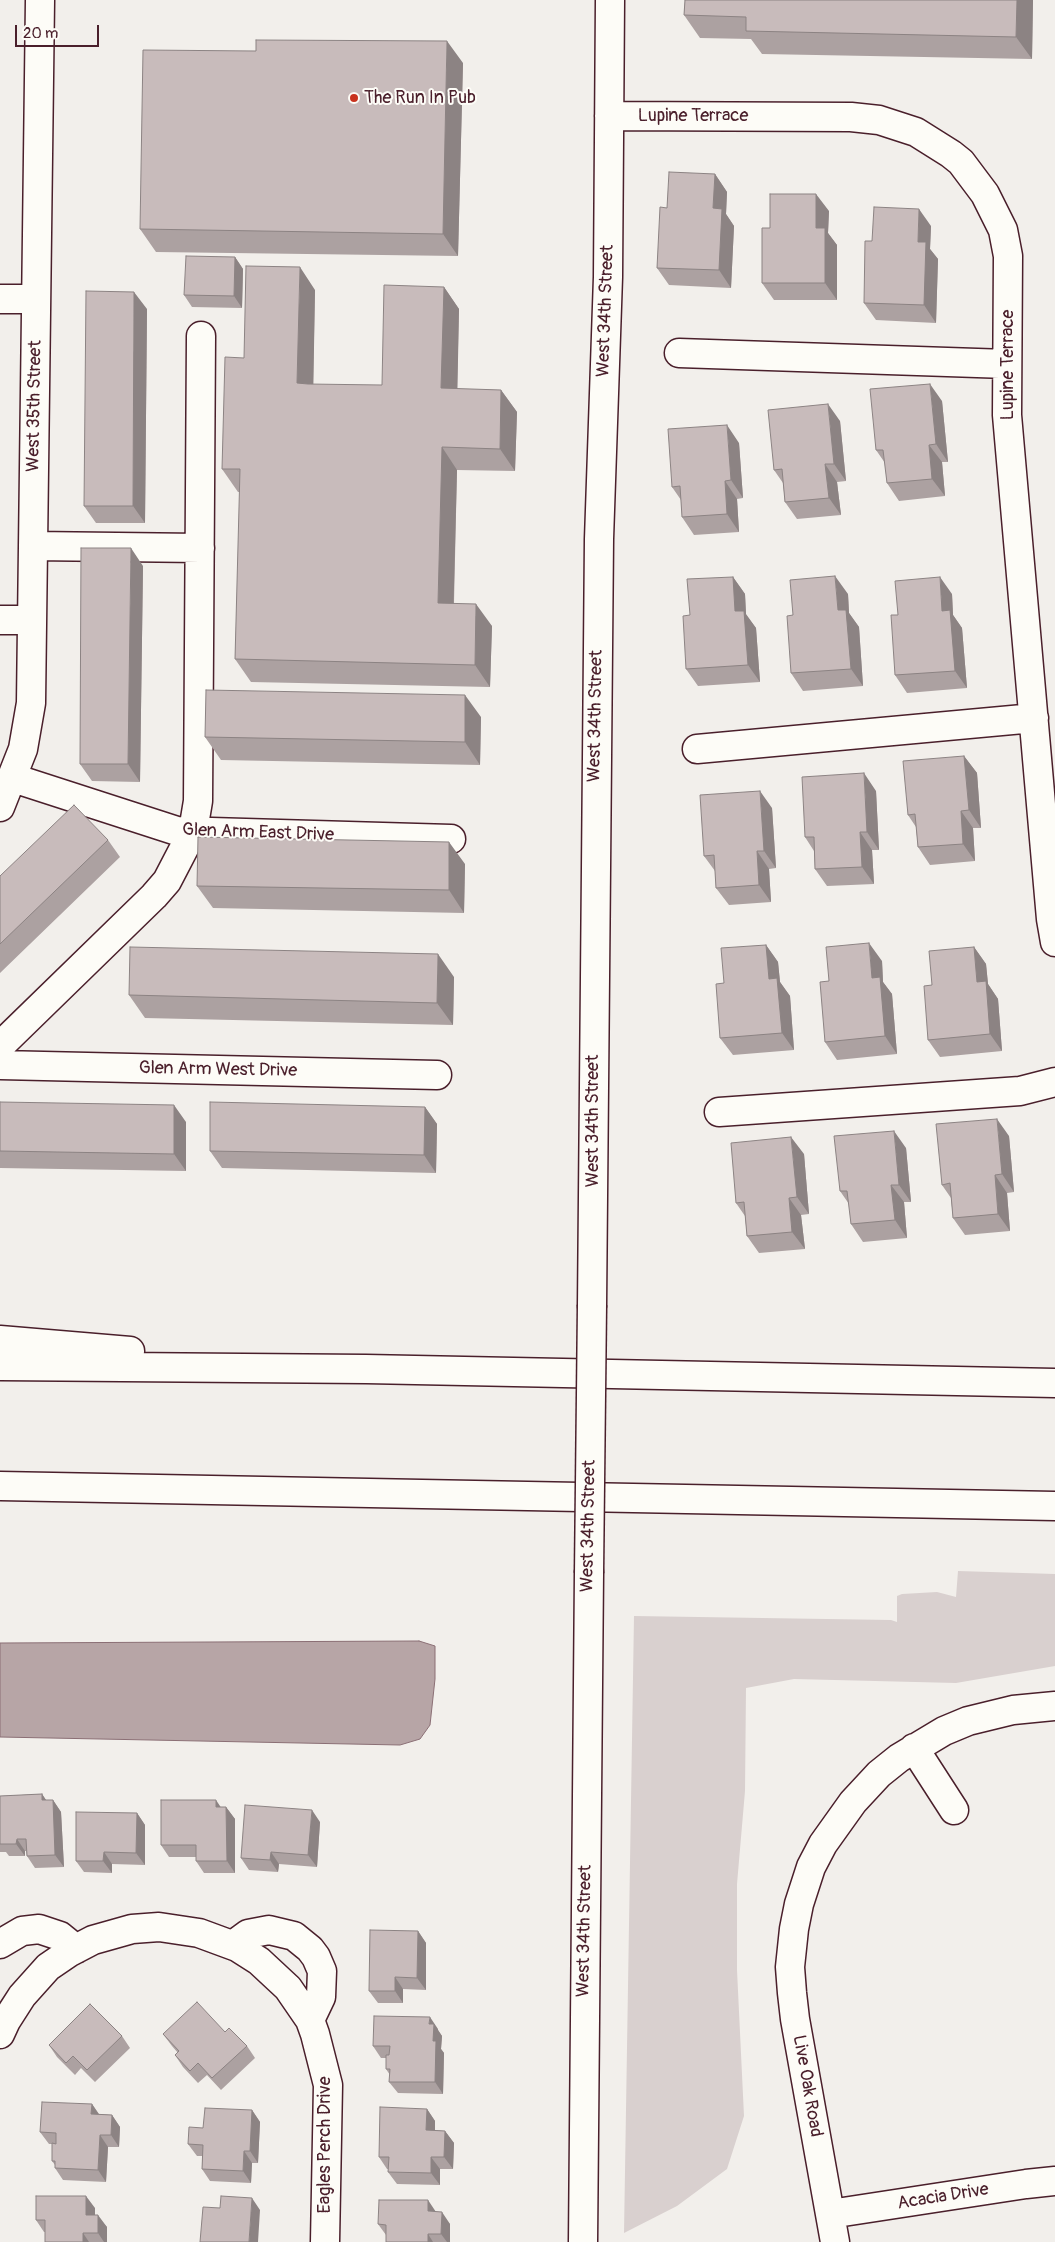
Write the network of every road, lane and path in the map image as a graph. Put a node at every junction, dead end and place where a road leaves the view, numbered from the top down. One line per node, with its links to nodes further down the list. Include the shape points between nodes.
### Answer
1 (40, 0): 5 (main road, West 35th Street)
2 (610, 0): 3 (main road, West 34th Street)
3 (609, 116): 8 (main road, Lupine Terrace, via 866,118 904,127 928,139 951,154 969,172 985,194 1002,230 1009,273); 42 (main road, West 34th Street, bridge, via 608,277 598,588)
4 (0, 299): 5 (main road)
5 (36, 299): 9 (main road, West 35th Street)
6 (201, 336): 10 (main road)
7 (678, 353): 8 (main road)
8 (1007, 364): 13 (main road, Lupine Terrace, via 1007,414)
9 (33, 546): 10 (main road); 12 (main road, West 35th Street)
10 (200, 548): 17 (main road, via 198,801)
11 (0, 620): 12 (main road)
12 (32, 620): 15 (main road, West 35th Street, via 30,714)
13 (1034, 718): 14 (main road); 19 (main road, Lupine Terrace, via 1050,919)
14 (698, 750)
15 (13, 778): 16 (main road, West 35th Street); 17 (main road, Glen Arm East Drive, via 177,831)
16 (0, 807)
17 (193, 832): 18 (main road, Glen Arm East Drive); 20 (main road, via 167,881 154,896)
18 (451, 839)
19 (1055, 942)
20 (0, 1046)
21 (0, 1065): 22 (main road, Glen Arm West Drive)
22 (437, 1075)
23 (1055, 1082): 24 (main road, via 1020,1091)
24 (720, 1112)
25 (0, 1340): 27 (main road)
26 (0, 1366): 27 (main road)
27 (366, 1370): 28 (main road)
28 (1055, 1383)
29 (0, 1486): 30 (main road)
30 (1055, 1506)
31 (1055, 1706): 32 (main road, Live Oak Road, via 985,1716 955,1726)
32 (914, 1748): 33 (main road); 40 (main road, Live Oak Road, via 879,1774 837,1822 812,1867 794,1929 790,1967 794,2018)
33 (954, 1810)
34 (0, 1944): 36 (main road, via 22,1931 39,1929 60,1936)
35 (233, 1945): 36 (main road, Eagles Perch Drive, via 199,1933 159,1927 106,1935); 37 (main road, Eagles Perch Drive, via 288,1988); 37 (main road, via 248,1934 269,1930 294,1936 310,1949 322,1971 321,1997)
36 (76, 1949): 38 (main road, Eagles Perch Drive, via 48,1967)
37 (310, 2020): 41 (main road, Eagles Perch Drive, via 328,2085)
38 (2, 2023)
39 (1055, 2181): 40 (main road, Acacia Drive)
40 (830, 2214): 43 (main road, Live Oak Road)
41 (325, 2242)
42 (583, 2242)
43 (835, 2242)

